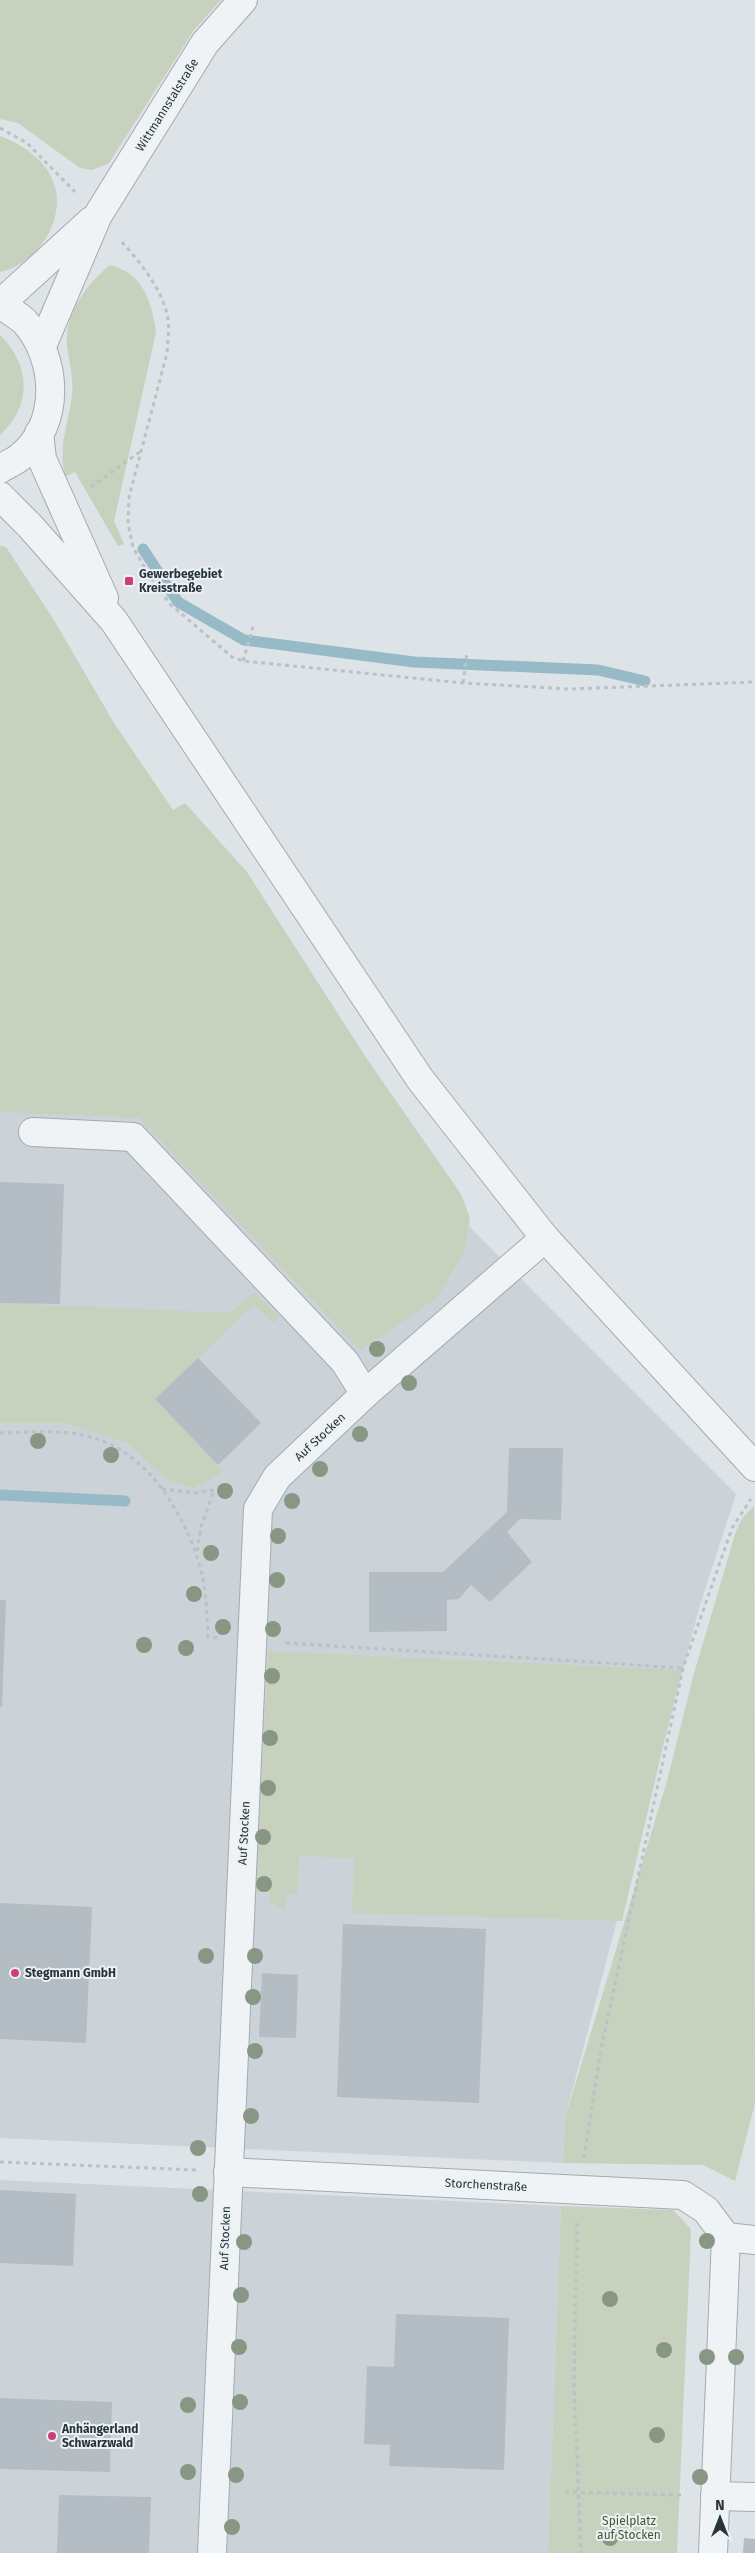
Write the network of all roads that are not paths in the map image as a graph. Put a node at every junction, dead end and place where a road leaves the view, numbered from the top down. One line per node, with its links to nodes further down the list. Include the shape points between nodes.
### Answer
1 (243, 0): 2 (street, Wittmannstalstraße, via 205,43)
2 (98, 215): 3 (street, Wittmannstalstraße); 4 (street, Wittmannstalstraße)
3 (0, 304): 4 (street, via 24,322)
4 (42, 346): 5 (street, via 50,375 50,405)
5 (39, 433): 6 (street, via 21,456); 8 (street, via 42,459)
6 (0, 469)
7 (0, 496): 8 (street)
8 (114, 621): 10 (street, via 420,1078)
9 (33, 1132): 11 (street, via 133,1137 345,1362)
10 (545, 1238): 11 (street, Auf Stocken); 12 (street)
11 (365, 1394): 13 (street, Auf Stocken, via 277,1477 258,1509)
12 (755, 1467)
13 (228, 2172): 14 (street, Storchenstraße, via 683,2195 706,2210); 18 (street, Auf Stocken)
14 (726, 2237): 15 (street); 16 (street)
15 (755, 2240)
16 (715, 2496): 17 (street); 19 (street)
17 (755, 2497)
18 (212, 2553)
19 (713, 2553)

